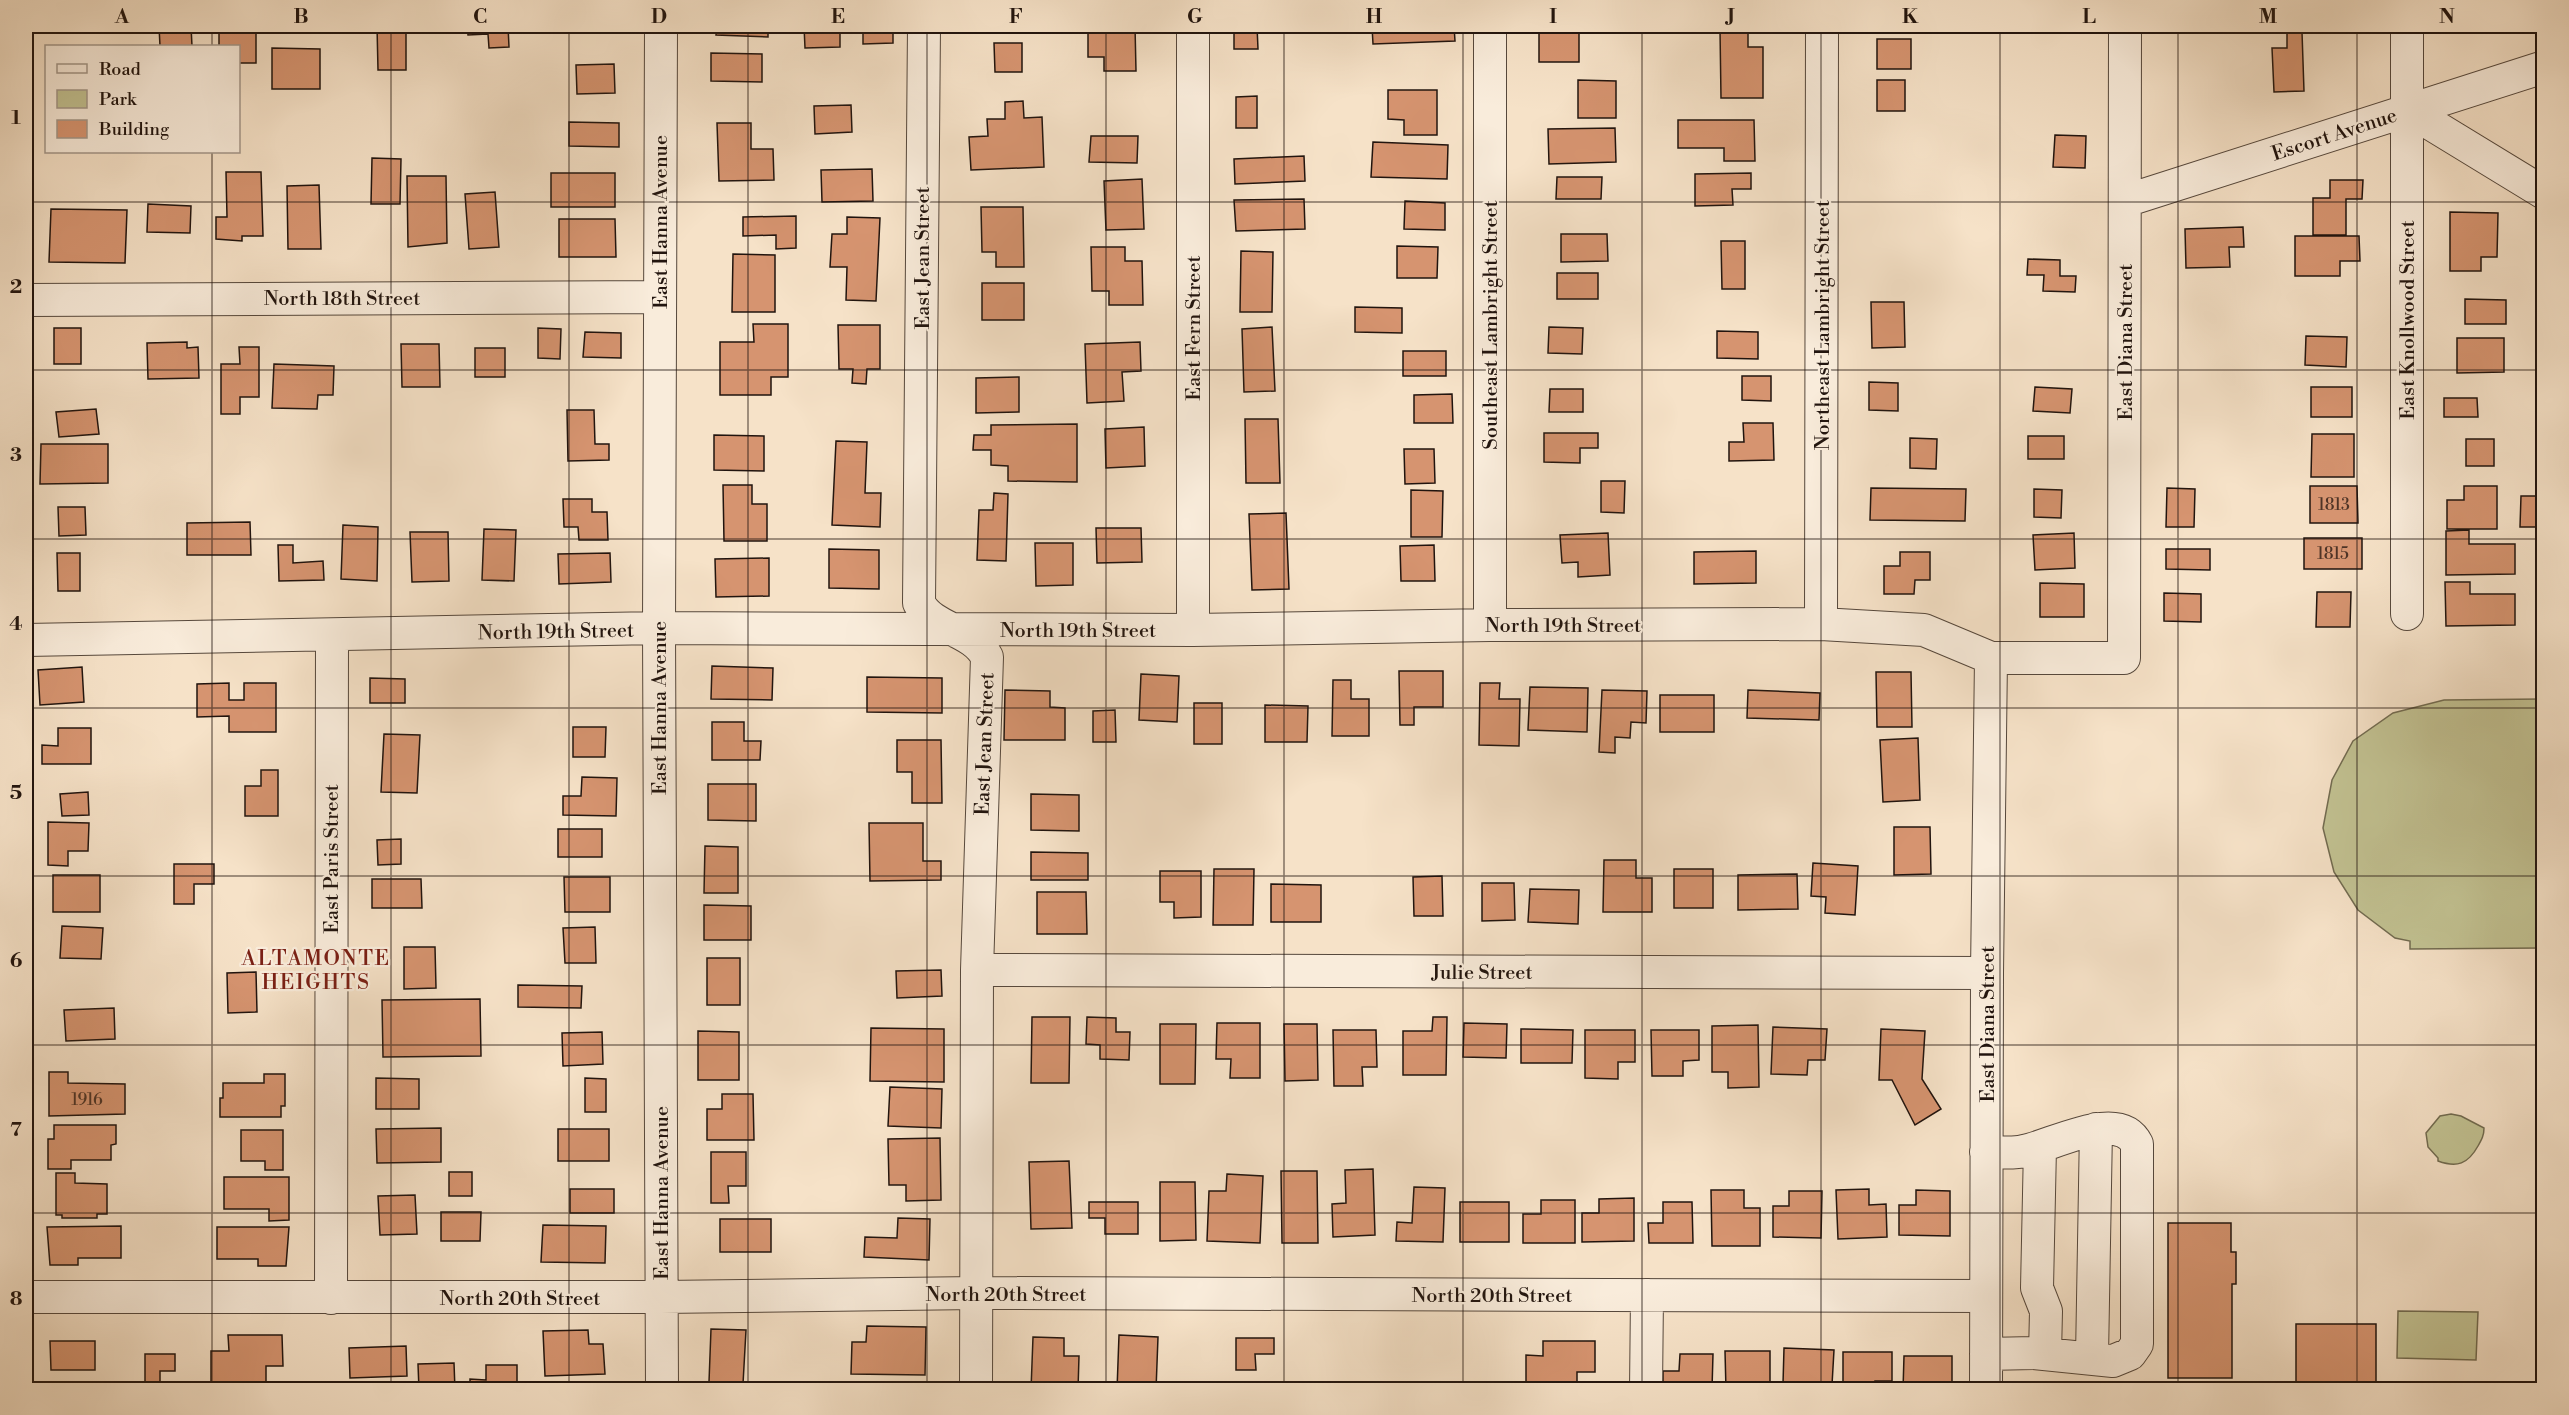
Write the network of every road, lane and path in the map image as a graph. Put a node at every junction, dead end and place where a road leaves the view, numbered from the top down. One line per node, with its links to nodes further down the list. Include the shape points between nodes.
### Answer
1 (661, 26): 12 (street, East Hanna Avenue)
2 (924, 26): 18 (street, East Jean Street, via 919,603 925,614)
3 (1193, 26): 19 (street, East Fern Street)
4 (1490, 26): 16 (street, Southeast Lambright Street)
5 (1822, 26): 15 (street, Northeast Lambright Street)
6 (2125, 26): 11 (street, East Diana Street)
7 (2407, 26): 9 (street, East Knollwood Street)
8 (2544, 67): 9 (street, Escort Avenue)
9 (2408, 110): 10 (street); 11 (street, Escort Avenue); 14 (street, East Knollwood Street)
10 (2544, 194)
11 (2125, 201): 23 (street, East Diana Street)
12 (659, 297): 13 (street, North 18th Street); 17 (street, East Hanna Avenue)
13 (26, 300)
14 (2407, 614)
15 (1821, 624): 16 (street, North 19th Street); 22 (street, North 19th Street, via 1924,630)
16 (1490, 625): 19 (street, North 19th Street)
17 (659, 628): 18 (street, North 19th Street); 20 (street, North 19th Street); 33 (street, East Hanna Avenue)
18 (955, 630): 19 (street, North 19th Street); 24 (street, East Jean Street, via 981,645 987,657)
19 (1193, 630)
20 (332, 636): 21 (street, North 19th Street); 34 (street, East Paris Street)
21 (26, 640)
22 (1991, 658): 23 (street, North 19th Street); 25 (street, East Diana Street)
23 (2124, 658)
24 (977, 970): 25 (street, Julie Street); 29 (street, East Jean Street)
25 (1987, 973): 28 (street, East Diana Street)
26 (2096, 1129): 27 (street); 37 (street); 37 (street, via 2118,1127 2132,1134 2137,1144 2137,1344 2124,1359)
27 (2040, 1147): 28 (street, via 2022,1152); 36 (street, via 2037,1288 2046,1311)
28 (1986, 1152): 31 (street, East Diana Street)
29 (976, 1293): 30 (street, North 20th Street); 33 (street, North 20th Street); 39 (street, East Jean Street)
30 (1647, 1295): 31 (street, North 20th Street); 40 (street)
31 (1986, 1296): 35 (street, East Diana Street)
32 (26, 1297): 34 (street, North 20th Street)
33 (662, 1297): 34 (street, North 20th Street); 38 (street, East Hanna Avenue)
34 (331, 1298)
35 (1986, 1354): 36 (street); 41 (street, East Diana Street)
36 (2045, 1354): 37 (street)
37 (2092, 1357)
38 (662, 1389)
39 (976, 1389)
40 (1646, 1389)
41 (1986, 1389)

